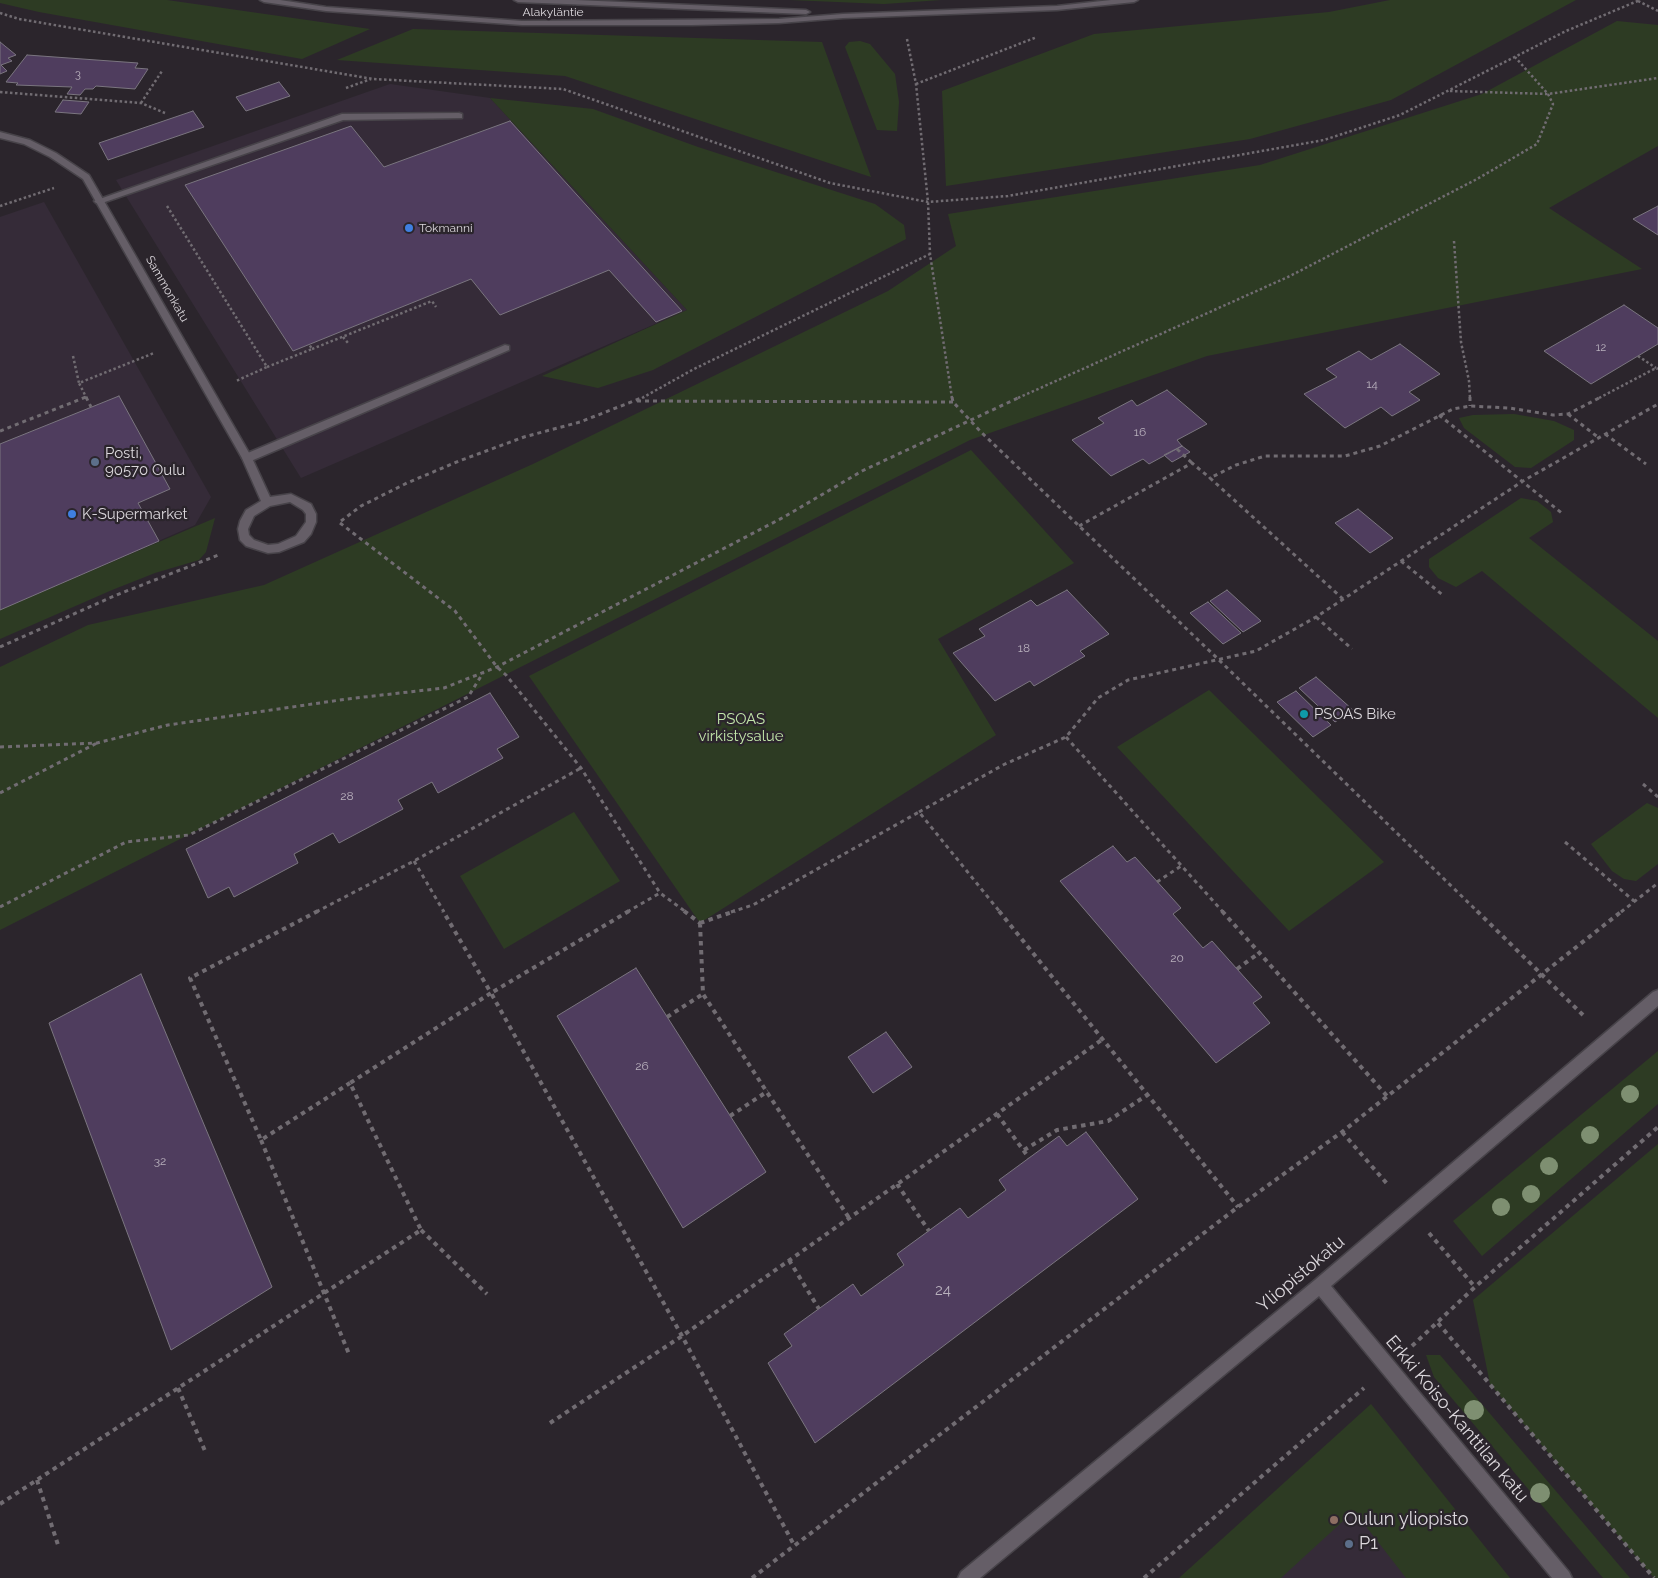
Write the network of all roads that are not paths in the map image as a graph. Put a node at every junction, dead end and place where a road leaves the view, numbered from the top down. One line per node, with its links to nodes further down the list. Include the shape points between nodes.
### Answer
1 (264, 0): 4 (street, Alakyläntie, via 326,9 522,23 692,23)
2 (518, 0): 4 (street, Alakyläntie, via 778,10)
3 (1134, 0): 4 (street, Alakyläntie, via 1058,8)
4 (843, 16)
5 (459, 116): 7 (street, via 342,117)
6 (0, 135): 7 (street, Sammonkatu, via 27,142 59,159 86,177)
7 (100, 201): 9 (street, Sammonkatu)
8 (505, 348): 9 (street)
9 (246, 458): 10 (street, Sammonkatu)
10 (267, 502): 10 (street, via 250,513 245,521 244,537 250,543 268,549 300,539 312,522 308,507 290,498)
11 (1658, 997): 12 (street, Yliopistokatu)
12 (1320, 1284): 13 (street, Yliopistokatu); 14 (street, Erkki Koiso-Kanttilan katu)
13 (967, 1578)
14 (1563, 1578)

